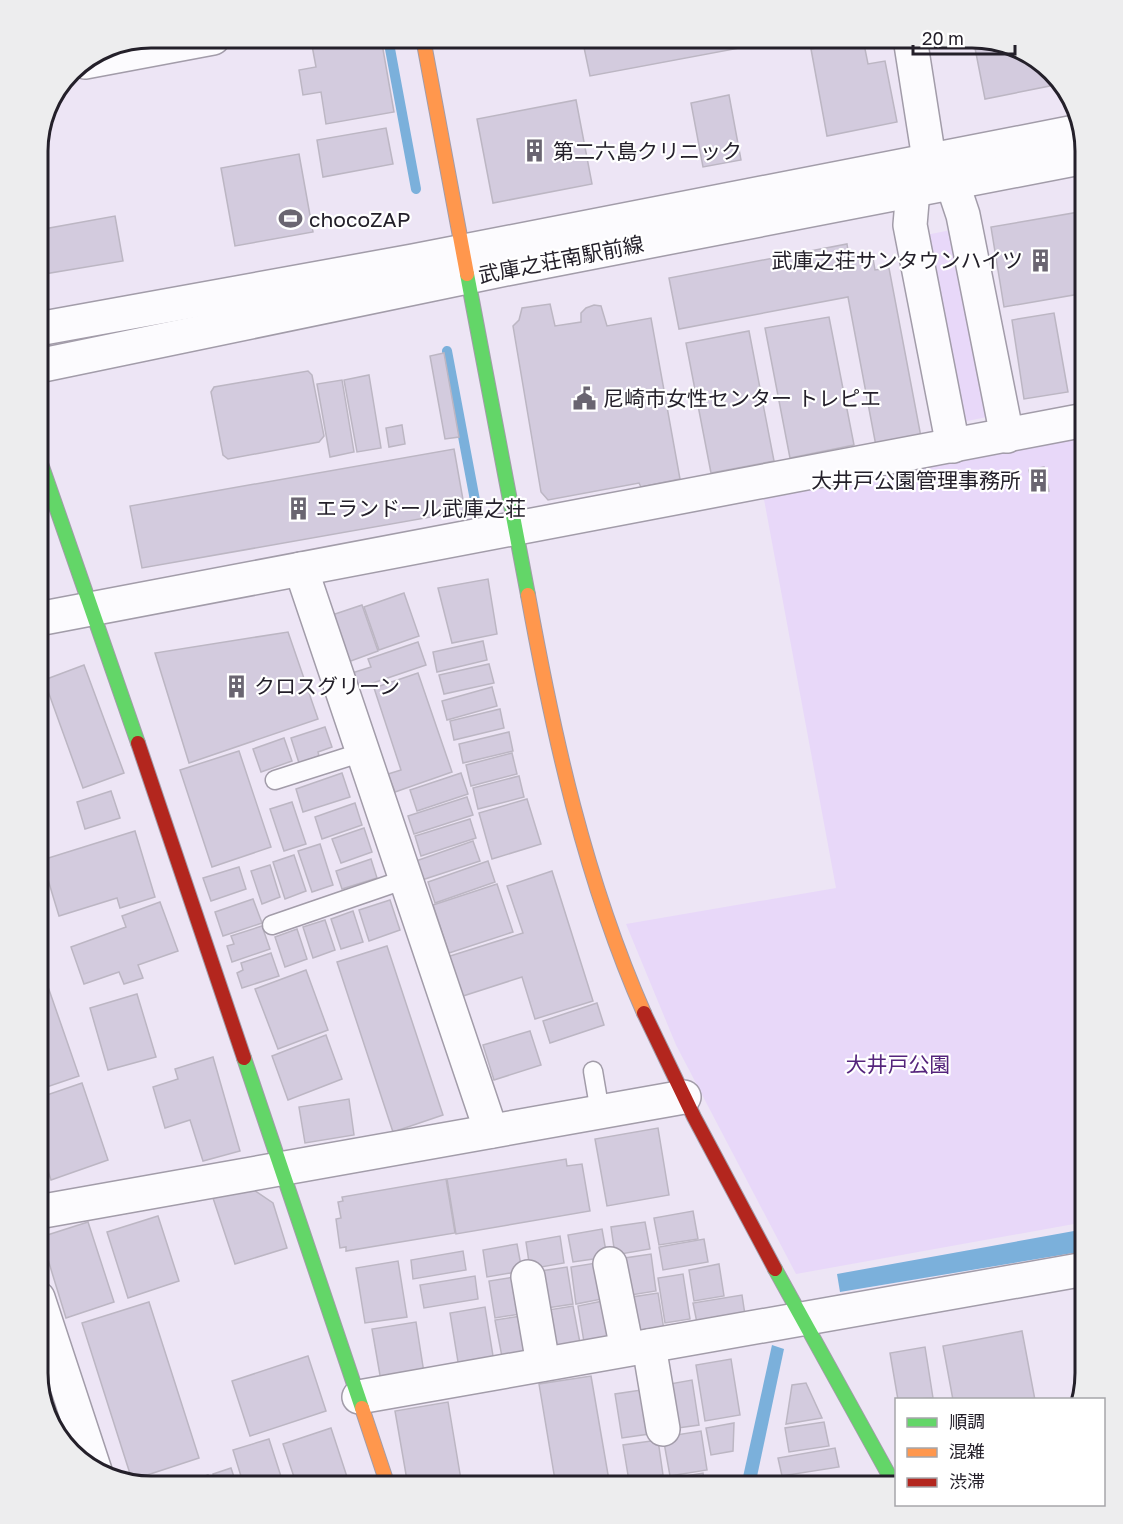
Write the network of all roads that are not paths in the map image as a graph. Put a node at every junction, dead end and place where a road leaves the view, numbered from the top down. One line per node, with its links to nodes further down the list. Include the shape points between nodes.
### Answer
1 (425, 48): 10 (street)
2 (912, 48): 6 (street)
3 (135, 50): 4 (street)
4 (119, 54)
5 (1073, 132): 6 (street, 武庫之荘南駅前線)
6 (929, 159): 8 (street); 9 (street); 10 (street, 武庫之荘南駅前線)
7 (1075, 160): 8 (street, 武庫之荘南駅前線)
8 (952, 182): 9 (street, 武庫之荘南駅前線); 14 (street, via 963,215)
9 (913, 190): 10 (street, 武庫之荘南駅前線); 15 (street, via 910,225)
10 (464, 265): 11 (street, 武庫之荘南駅前線); 12 (street, 武庫之荘南駅前線); 17 (street)
11 (48, 327)
12 (48, 364)
13 (1075, 422): 14 (street)
14 (1007, 436): 15 (street)
15 (953, 446): 17 (street)
16 (48, 483): 19 (street)
17 (515, 529): 18 (street); 26 (street, via 571,805 624,967)
18 (301, 569): 19 (street); 21 (street)
19 (92, 608): 20 (street); 29 (street)
20 (48, 617)
21 (363, 752): 22 (lane); 23 (street)
22 (275, 780)
23 (406, 879): 24 (lane); 28 (street)
24 (272, 925)
25 (593, 1071): 27 (lane)
26 (684, 1097): 27 (street); 34 (street)
27 (600, 1112): 28 (street)
28 (491, 1131): 29 (street)
29 (280, 1168): 30 (street); 38 (street)
30 (48, 1210)
31 (610, 1264): 36 (street)
32 (1075, 1271): 34 (street)
33 (528, 1277): 37 (street)
34 (802, 1318): 36 (street); 42 (street)
35 (48, 1329): 40 (street)
36 (638, 1348): 37 (street); 39 (street)
37 (543, 1364): 38 (street)
38 (359, 1397): 41 (street)
39 (663, 1429)
40 (90, 1455)
41 (385, 1476)
42 (889, 1476)

